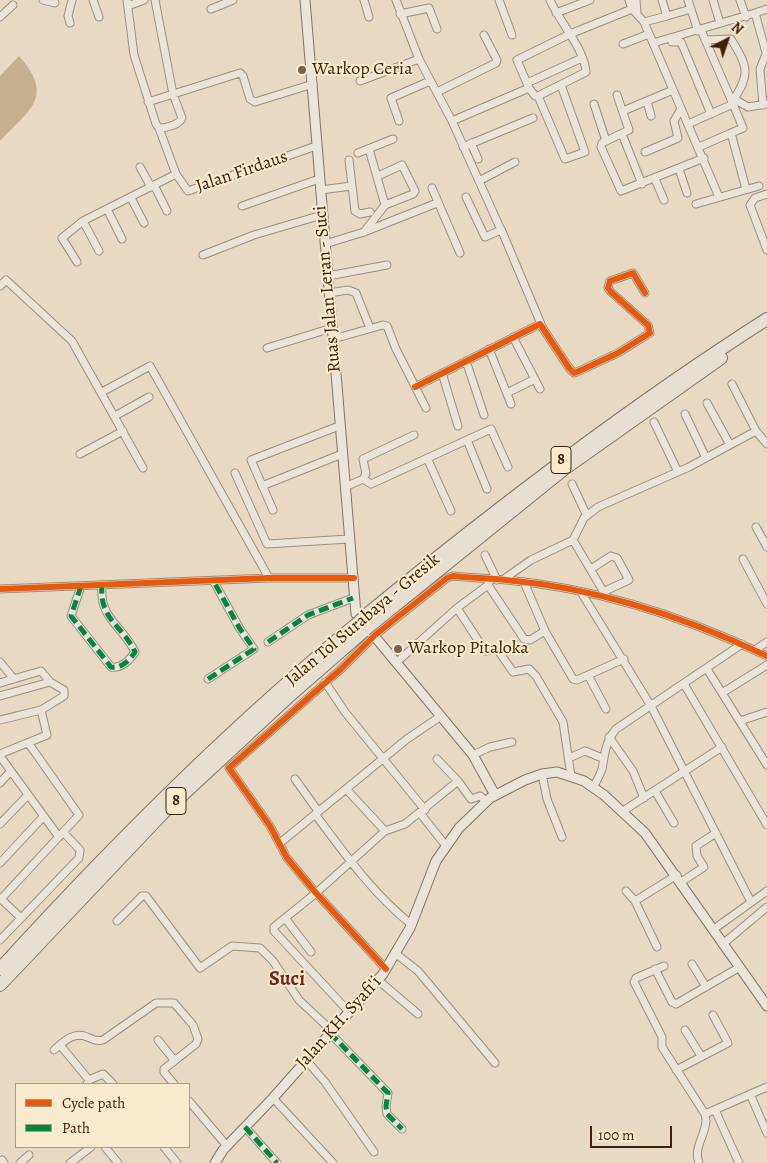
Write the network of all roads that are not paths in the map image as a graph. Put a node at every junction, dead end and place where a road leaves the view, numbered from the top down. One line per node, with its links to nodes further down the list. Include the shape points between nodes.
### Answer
1 (43, 0): 19 (street)
2 (72, 0): 35 (street, via 68,16)
3 (93, 0): 31 (street)
4 (144, 0): 20 (street)
5 (155, 0): 56 (street)
6 (233, 0): 22 (street)
7 (305, 0): 51 (main road, Ruas Jalan Leran - Suci)
8 (364, 0): 32 (street)
9 (396, 0): 28 (street)
10 (498, 0): 42 (street)
11 (550, 0): 26 (street)
12 (590, 0): 26 (street)
13 (629, 0): 25 (street)
14 (636, 0): 25 (street)
15 (662, 0): 29 (street)
16 (688, 0): 23 (street)
17 (713, 0): 36 (street)
18 (740, 0): 33 (street)
19 (55, 3)
20 (128, 3): 60 (street, via 134,55)
21 (12, 5): 30 (street)
22 (211, 9)
23 (691, 9): 29 (street); 38 (street)
24 (767, 9): 27 (street)
25 (634, 11): 34 (street); 39 (street)
26 (556, 13): 39 (street)
27 (755, 13): 33 (street); 46 (street)
28 (400, 14): 37 (street, via 428,8); 48 (street)
29 (666, 16): 34 (street)
30 (0, 17)
31 (99, 17)
32 (370, 17)
33 (746, 17): 36 (street)
34 (644, 22): 40 (street)
35 (70, 23)
36 (720, 23): 38 (street)
37 (437, 28)
38 (699, 30): 43 (street); 45 (street)
39 (570, 34): 47 (street); 53 (street, via 517,60)
40 (649, 34): 44 (street); 45 (street)
41 (484, 35): 55 (street, via 496,63)
42 (512, 35)
43 (705, 40): 61 (street); 61 (street, via 728,37 732,40 746,73 744,84)
44 (623, 44)
45 (654, 44): 54 (street); 66 (street, via 680,41)
46 (767, 55): 63 (street, via 760,68)
47 (582, 58): 52 (street, via 586,72); 53 (street)
48 (419, 59): 49 (street); 50 (street)
49 (430, 81): 55 (street); 69 (street, via 391,98)
50 (360, 82)
51 (313, 84): 56 (street, via 255,102 250,99 240,73); 78 (main road, Ruas Jalan Leran - Suci)
52 (561, 85): 58 (street); 58 (street, via 584,152 565,159)
53 (528, 86): 58 (street); 70 (street)
54 (673, 90): 59 (street); 64 (street)
55 (437, 92): 70 (street)
56 (173, 94): 60 (street); 72 (street, via 181,121)
57 (617, 95): 65 (street)
58 (538, 96)
59 (646, 101): 65 (street); 67 (street)
60 (148, 102): 72 (street)
61 (733, 102): 63 (street, via 748,107); 66 (street); 73 (street, via 743,128)
62 (594, 104): 76 (street)
63 (765, 104)
64 (681, 109): 71 (street); 81 (street, via 674,121 678,138)
65 (623, 111): 74 (street, via 629,130)
66 (711, 114): 71 (street)
67 (652, 116)
68 (533, 118): 77 (street)
69 (399, 121)
70 (452, 122): 77 (street)
71 (688, 124): 79 (street)
72 (159, 128): 89 (street)
73 (731, 133): 79 (street); 99 (street)
74 (622, 134): 76 (street); 94 (street)
75 (393, 139): 80 (street)
76 (606, 141): 94 (street, via 601,146 620,190)
77 (467, 145): 84 (street); 93 (street)
78 (316, 146): 89 (street, Jalan Firdaus, via 192,191 184,189); 91 (main road, Ruas Jalan Leran - Suci)
79 (699, 147): 83 (street)
80 (369, 149): 82 (street); 90 (street)
81 (646, 152)
82 (358, 153)
83 (704, 158): 88 (street); 104 (street)
84 (478, 159)
85 (349, 160): 96 (street)
86 (515, 162): 93 (street)
87 (140, 167): 95 (street)
88 (679, 170): 92 (street); 101 (street)
89 (176, 174): 95 (street)
90 (378, 176): 109 (street); 109 (street, via 402,165 415,192)
91 (319, 179): 100 (main road, Ruas Jalan Leran - Suci); 110 (street)
92 (655, 179): 94 (street); 106 (street)
93 (479, 181): 118 (street)
94 (642, 184)
95 (152, 186): 105 (street); 112 (street)
96 (352, 186): 100 (street); 114 (street, via 355,212)
97 (759, 186): 99 (street)
98 (432, 188): 107 (street)
99 (746, 189): 104 (street)
100 (320, 190): 113 (main road, Ruas Jalan Leran - Suci)
101 (687, 193)
102 (767, 194): 122 (street, via 755,198 750,205)
103 (466, 197): 118 (street, via 485,237)
104 (719, 197): 108 (street)
105 (131, 198): 111 (street); 116 (street)
106 (664, 200)
107 (437, 203): 117 (street); 124 (street)
108 (696, 204)
109 (385, 205): 114 (street)
110 (242, 206)
111 (107, 209): 115 (street); 120 (street)
112 (167, 211)
113 (322, 215): 121 (main road, Ruas Jalan Leran - Suci); 125 (street, via 254,235)
114 (372, 215): 117 (street); 119 (street)
115 (83, 221): 123 (street); 126 (street, via 62,239)
116 (144, 223)
117 (378, 226): 119 (street)
118 (501, 229): 133 (street)
119 (364, 232): 121 (street)
120 (122, 239)
121 (325, 244): 128 (main road, Ruas Jalan Leran - Suci)
122 (767, 250)
123 (100, 251)
124 (460, 253)
125 (203, 255)
126 (77, 262)
127 (387, 265): 128 (street)
128 (328, 276): 131 (main road, Ruas Jalan Leran - Suci)
129 (0, 286): 147 (street, via 6,280 72,341)
130 (644, 293): 133 (street, via 633,273 610,281 608,288 611,292 648,325 650,333 618,353 574,373)
131 (329, 294): 135 (main road, Ruas Jalan Leran - Suci); 136 (street, via 348,290 356,293)
132 (767, 319): 201 (highway, Jalan Tol Surabaya - Gresik / 8, via 556,464 434,559)
133 (541, 324): 137 (street)
134 (767, 327): 201 (highway, Jalan Tol Surabaya - Gresik / 8, via 564,469)
135 (332, 328): 138 (main road, Ruas Jalan Leran - Suci); 139 (street)
136 (370, 328): 138 (street); 145 (street, via 383,324 389,328)
137 (513, 337): 140 (street); 143 (street)
138 (333, 339): 157 (main road, Ruas Jalan Leran - Suci)
139 (267, 348)
140 (489, 349): 141 (street); 148 (street)
141 (466, 361): 142 (street); 154 (street)
142 (442, 374): 145 (street); 158 (street)
143 (534, 379): 146 (street); 148 (street)
144 (732, 384): 160 (street)
145 (415, 387): 152 (street)
146 (540, 389)
147 (102, 392): 155 (street); 188 (street, via 150,366)
148 (506, 393): 151 (street)
149 (149, 397): 155 (street)
150 (707, 402): 164 (street)
151 (511, 404)
152 (426, 408)
153 (685, 414): 168 (street)
154 (484, 415)
155 (115, 416): 159 (street)
156 (654, 422): 171 (street)
157 (339, 426): 166 (main road, Ruas Jalan Leran - Suci); 175 (street, via 252,459 250,463)
158 (458, 426)
159 (123, 431): 165 (street); 170 (street)
160 (756, 431): 163 (street); 164 (street)
161 (414, 436): 173 (street, via 363,460)
162 (467, 440): 167 (street); 169 (street, via 492,430); 177 (street)
163 (767, 444)
164 (730, 445): 168 (street)
165 (80, 454)
166 (342, 454): 175 (street); 176 (main road, Ruas Jalan Leran - Suci)
167 (427, 458): 173 (street, via 371,484); 179 (street)
168 (706, 458): 171 (street)
169 (508, 467)
170 (143, 468)
171 (678, 472): 180 (street, via 616,498)
172 (235, 473): 182 (street, via 267,544)
173 (364, 479): 176 (street)
174 (572, 484): 180 (street)
175 (262, 486): 178 (street)
176 (345, 487): 182 (main road, Ruas Jalan Leran - Suci)
177 (488, 489)
178 (273, 510)
179 (451, 511)
180 (586, 516): 183 (street)
181 (756, 527): 184 (street)
182 (349, 539): 189 (main road, Ruas Jalan Leran - Suci)
183 (573, 540): 187 (street); 190 (street)
184 (767, 547)
185 (484, 555): 190 (street)
186 (743, 559): 199 (street)
187 (591, 569): 197 (street); 197 (street, via 611,556 617,558 629,580)
188 (269, 578): 189 (street); 191 (street)
189 (354, 578): 198 (main road, Ruas Jalan Leran - Suci)
190 (495, 581): 192 (street); 200 (street); 201 (street, via 450,576); 202 (street, via 524,639 530,640)
191 (214, 582): 194 (street); 215 (street, via 254,649)
192 (524, 582): 196 (street); 202 (street)
193 (81, 586): 194 (street); 194 (street, via 71,616 109,666 114,668 135,652 105,611); 195 (street)
194 (102, 586)
195 (0, 588)
196 (581, 592): 197 (street); 208 (street)
197 (606, 594): 205 (street, via 669,614)
198 (353, 598): 201 (main road, Ruas Jalan Leran - Suci); 203 (street, via 308,614)
199 (767, 604)
200 (457, 608): 210 (street); 236 (street, via 486,651 497,649 513,672 529,669 536,676 563,722)
201 (365, 624): 210 (main road); 217 (street); 290 (highway, Jalan Tol Surabaya - Gresik / 8, via 312,661 186,776); 294 (highway, Jalan Tol Surabaya - Gresik / 8, via 164,812)
202 (545, 631): 213 (street, via 573,679)
203 (268, 642)
204 (767, 642): 206 (street)
205 (742, 644): 206 (street); 212 (street)
206 (755, 650): 207 (street)
207 (767, 656)
208 (624, 660): 213 (street); 222 (street)
209 (0, 662): 214 (street)
210 (397, 662): 226 (main road)
211 (767, 665): 220 (street)
212 (707, 669): 219 (street); 220 (street)
213 (588, 675): 223 (street)
214 (14, 679): 216 (street, via 41,671); 218 (street)
215 (208, 679)
216 (50, 682): 221 (street); 224 (street, via 64,690 65,695)
217 (325, 682): 235 (street, via 345,712); 265 (street, via 229,768)
218 (0, 683)
219 (684, 684): 222 (street); 232 (street)
220 (722, 693): 228 (street)
221 (0, 696)
222 (651, 706): 229 (street); 241 (street)
223 (606, 709)
224 (41, 710): 227 (street); 231 (street, via 48,734)
225 (767, 712): 228 (street)
226 (441, 716): 233 (main road); 235 (street)
227 (0, 720)
228 (740, 721): 239 (street)
229 (609, 737): 237 (street); 252 (street, via 633,771)
230 (512, 742): 233 (street)
231 (29, 744): 234 (street); 263 (street, via 78,812 78,817)
232 (722, 747): 241 (street); 260 (street)
233 (473, 754): 250 (main road)
234 (0, 755): 240 (street)
235 (384, 758): 248 (street); 254 (street)
236 (569, 758): 237 (street, via 588,751); 243 (street)
237 (602, 758): 247 (street, via 602,770)
238 (437, 759): 245 (street)
239 (767, 765)
240 (10, 772): 246 (street); 251 (street)
241 (685, 772): 249 (street); 262 (street)
242 (542, 774): 243 (main road, Jalan KH. Syafi'i, via 557,772); 250 (main road, Jalan KH. Syafi'i); 264 (street, via 547,799)
243 (571, 776): 247 (main road, Jalan KH. Syafi'i)
244 (295, 779): 256 (street)
245 (458, 781): 253 (street, via 471,799 480,796); 254 (street)
246 (0, 783)
247 (593, 788): 255 (main road, Jalan KH. Syafi'i)
248 (346, 790): 256 (street); 261 (street)
249 (655, 791): 252 (street); 258 (street)
250 (495, 795): 253 (main road, Jalan KH. Syafi'i)
251 (27, 796): 257 (street); 259 (street)
252 (644, 798): 255 (street)
253 (486, 801): 266 (main road, Jalan KH. Syafi'i)
254 (423, 812): 261 (street); 266 (street)
255 (623, 812): 269 (main road, Jalan KH. Syafi'i, via 645,833)
256 (316, 813): 265 (street); 267 (street)
257 (43, 817): 263 (street); 268 (street)
258 (674, 823)
259 (0, 824)
260 (767, 825)
261 (386, 831): 267 (street)
262 (716, 834): 269 (street, via 696,846 697,856 704,867); 275 (street)
263 (61, 835): 273 (street); 277 (street, via 80,850 79,858)
264 (562, 837)
265 (280, 843): 272 (street, via 287,858)
266 (446, 846): 280 (main road, Jalan KH. Syafi'i, via 436,861)
267 (350, 862): 272 (street); 280 (street, via 392,910)
268 (0, 863)
269 (679, 879): 274 (street); 281 (main road, Jalan KH. Syafi'i)
270 (626, 891): 274 (street)
271 (767, 891): 275 (street)
272 (316, 893): 278 (street); 291 (street)
273 (0, 899): 277 (street)
274 (635, 901): 284 (street)
275 (751, 902): 281 (street)
276 (767, 907): 283 (street)
277 (21, 918): 282 (street)
278 (285, 918): 285 (street); 297 (street, via 274,927 274,931)
279 (117, 921): 301 (street, via 142,896 146,896 200,968 232,946 260,948 273,961 299,1000)
280 (412, 925): 286 (main road, Jalan KH. Syafi'i)
281 (714, 929): 283 (main road, Jalan KH. Syafi'i)
282 (0, 939)
283 (724, 943): 289 (main road, Jalan KH. Syafi'i)
284 (657, 947)
285 (311, 952)
286 (395, 953): 291 (main road, Jalan KH. Syafi'i); 308 (street, via 419,972)
287 (692, 964): 295 (street)
288 (664, 966): 292 (street)
289 (740, 967): 295 (street); 296 (main road, Jalan KH. Syafi'i)
290 (0, 968)
291 (386, 968): 293 (main road, Jalan KH. Syafi'i)
292 (655, 969): 295 (street, via 673,1004); 309 (street, via 634,982 662,1037 662,1047)
293 (378, 980): 297 (main road, Jalan KH. Syafi'i); 298 (street)
294 (0, 985)
295 (706, 987)
296 (767, 1006)
297 (349, 1012): 301 (main road, Jalan KH. Syafi'i)
298 (418, 1014)
299 (712, 1016): 305 (street, via 729,1042)
300 (685, 1030): 305 (street)
301 (331, 1032): 307 (main road, Jalan KH. Syafi'i); 320 (street, via 388,1093 388,1114)
302 (158, 1040): 306 (street)
303 (60, 1045): 304 (street); 306 (street, via 82,1035 95,1041 103,1040 150,1007 166,1002 177,1005 193,1025 198,1039); 310 (street)
304 (54, 1050)
305 (701, 1056): 309 (street)
306 (174, 1060): 312 (street, via 164,1071)
307 (306, 1060): 315 (main road, Jalan KH. Syafi'i); 326 (street)
308 (495, 1062)
309 (676, 1070): 318 (street)
310 (88, 1082): 311 (street, via 102,1074)
311 (112, 1083)
312 (173, 1083)
313 (767, 1087): 314 (street)
314 (750, 1094): 317 (street); 321 (street)
315 (274, 1098): 319 (main road, Jalan KH. Syafi'i); 334 (street)
316 (190, 1102): 322 (street)
317 (715, 1110): 318 (street); 336 (street)
318 (705, 1114): 335 (street, via 706,1122 696,1155)
319 (245, 1126): 322 (main road, Jalan KH. Syafi'i); 333 (street)
320 (402, 1129)
321 (767, 1133)
322 (227, 1146): 332 (main road, Jalan KH. Syafi'i)
323 (90, 1148): 329 (street)
324 (106, 1148): 330 (street)
325 (165, 1148): 331 (street)
326 (374, 1152)
327 (29, 1155): 328 (street)
328 (20, 1163)
329 (70, 1163)
330 (118, 1163)
331 (177, 1163)
332 (215, 1163)
333 (276, 1163)
334 (333, 1163)
335 (699, 1163)
336 (738, 1163)

